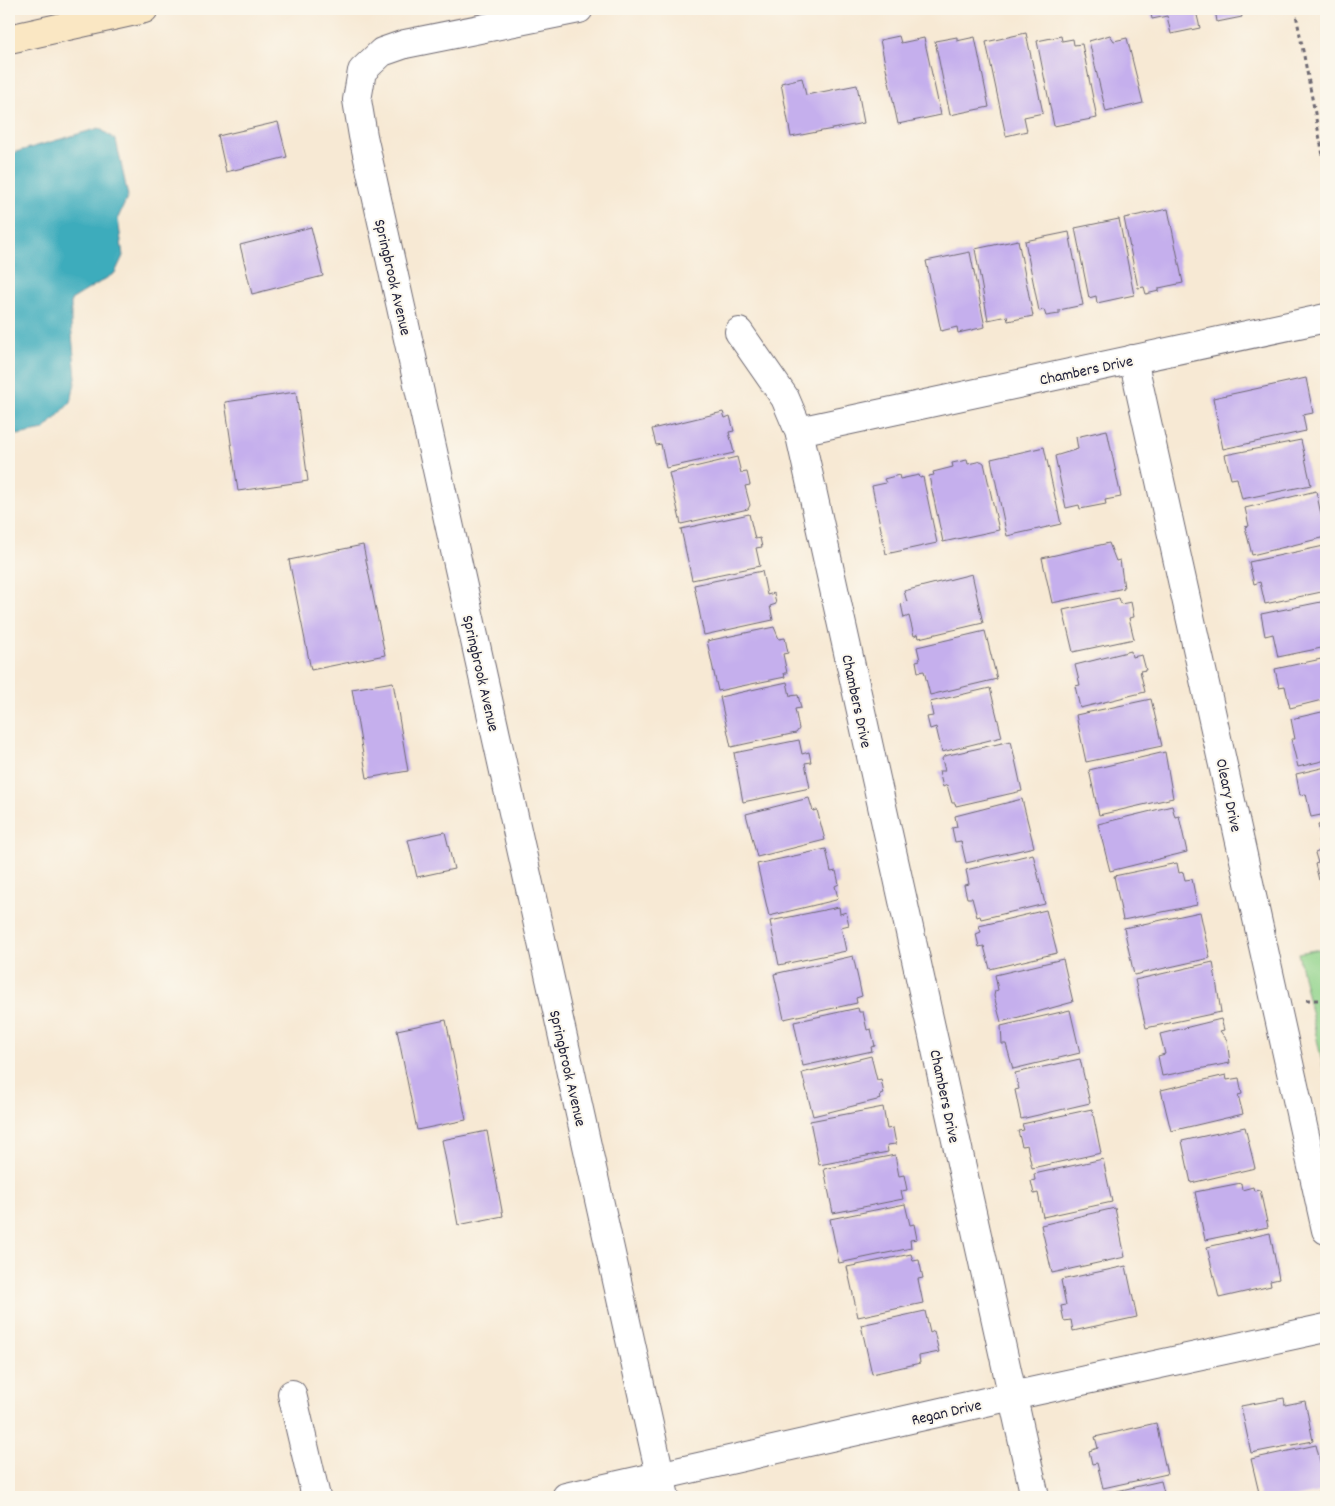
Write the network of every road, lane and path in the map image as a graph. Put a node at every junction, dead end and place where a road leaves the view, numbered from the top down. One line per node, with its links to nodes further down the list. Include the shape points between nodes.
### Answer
1 (144, 9): 4 (street)
2 (578, 9): 16 (street, Springbrook Avenue, via 405,44 382,52 362,71 357,100)
3 (1295, 9): 5 (path)
4 (9, 39)
5 (1326, 171)
6 (1326, 318): 8 (street, Chambers Drive)
7 (739, 332): 9 (street, via 785,398)
8 (1133, 359): 9 (street, Chambers Drive); 12 (street, Oleary Drive)
9 (799, 431): 15 (street, Chambers Drive)
10 (1306, 1000): 11 (path)
11 (1326, 1000)
12 (1326, 1230)
13 (1326, 1328): 15 (street, Regan Drive)
14 (292, 1394): 17 (street)
15 (1012, 1396): 16 (street, Regan Drive); 19 (street, Chambers Drive)
16 (662, 1487): 18 (street, Regan Drive)
17 (316, 1497)
18 (566, 1497)
19 (1035, 1497)

